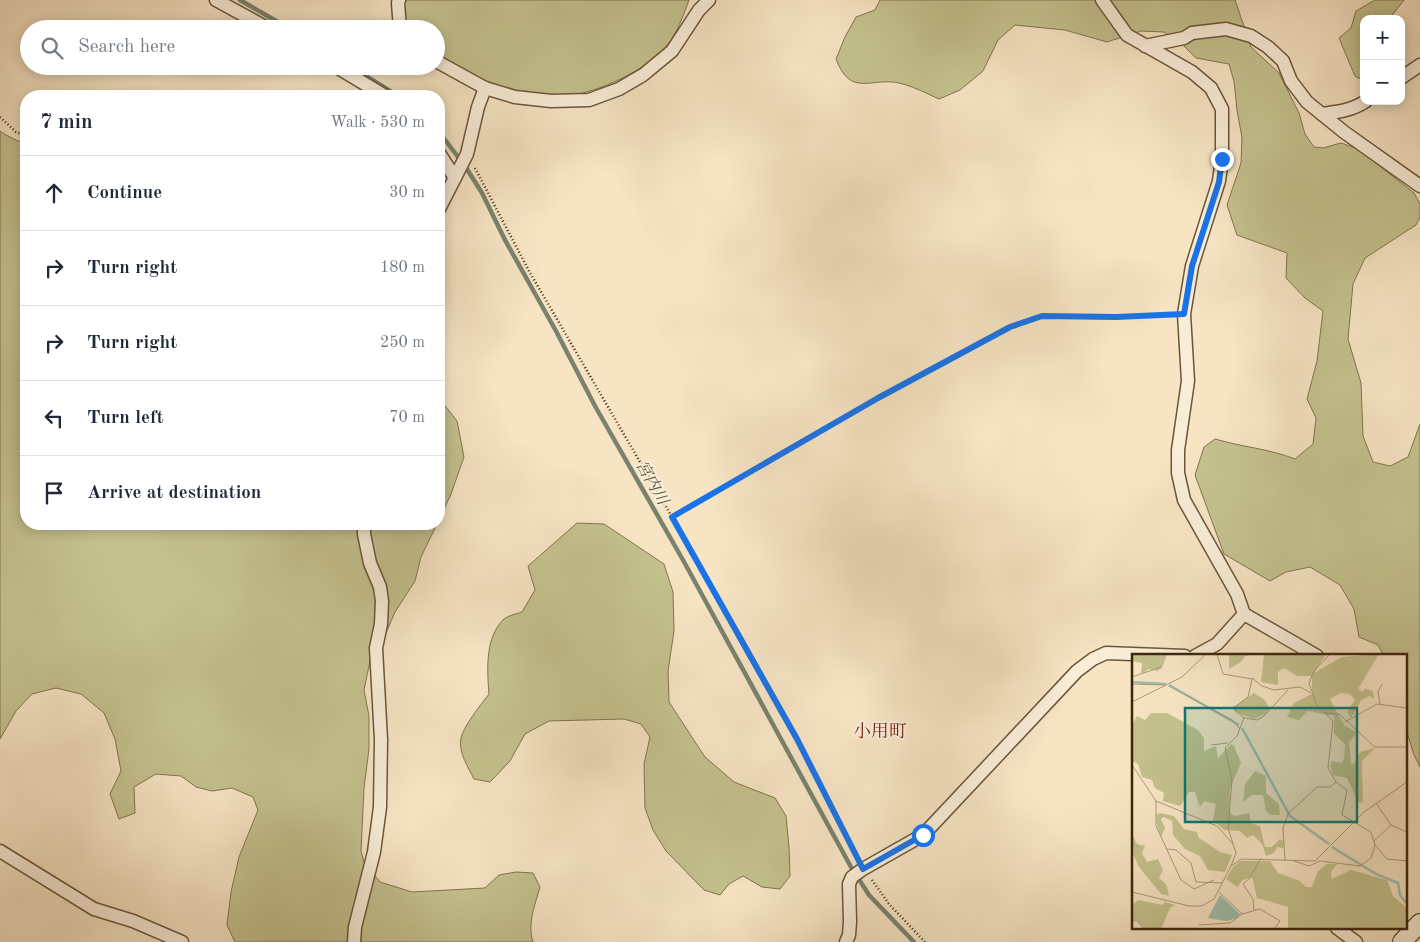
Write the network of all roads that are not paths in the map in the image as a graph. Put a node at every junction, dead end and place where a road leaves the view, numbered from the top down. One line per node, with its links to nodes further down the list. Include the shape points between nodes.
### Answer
1 (216, 0): 5 (street)
2 (399, 0): 6 (street)
3 (709, 0): 12 (street, via 672,51 620,89 589,100 551,101 515,97)
4 (1102, 0): 7 (street, via 1127,35)
5 (253, 20)
6 (399, 20)
7 (1145, 46): 15 (street, via 1226,29 1251,36 1283,62 1291,81 1307,102); 21 (street, via 1192,72 1211,88 1222,109 1219,182 1192,266 1184,314 1188,381 1178,473 1184,500 1237,594)
8 (445, 65): 12 (street)
9 (1420, 65): 11 (street)
10 (350, 75): 13 (street)
11 (1405, 75)
12 (485, 88): 17 (street, via 466,157)
13 (375, 90)
14 (1361, 105): 15 (street)
15 (1322, 114): 18 (street)
16 (445, 160): 17 (street)
17 (457, 175): 19 (street)
18 (1420, 186)
19 (445, 198)
20 (365, 530): 29 (street, via 370,563 382,601 376,648 381,740 380,798 374,852)
21 (1244, 614): 23 (street, via 1217,644); 24 (street)
22 (1132, 654): 30 (street, via 1106,653 1077,671 923,835 859,872 848,884 850,922)
23 (1199, 654)
24 (1314, 654)
25 (0, 851): 28 (street, via 94,909)
26 (1420, 923): 32 (main road)
27 (1340, 930): 31 (street)
28 (182, 942)
29 (354, 942)
30 (846, 942)
31 (1356, 942)
32 (1402, 942)

